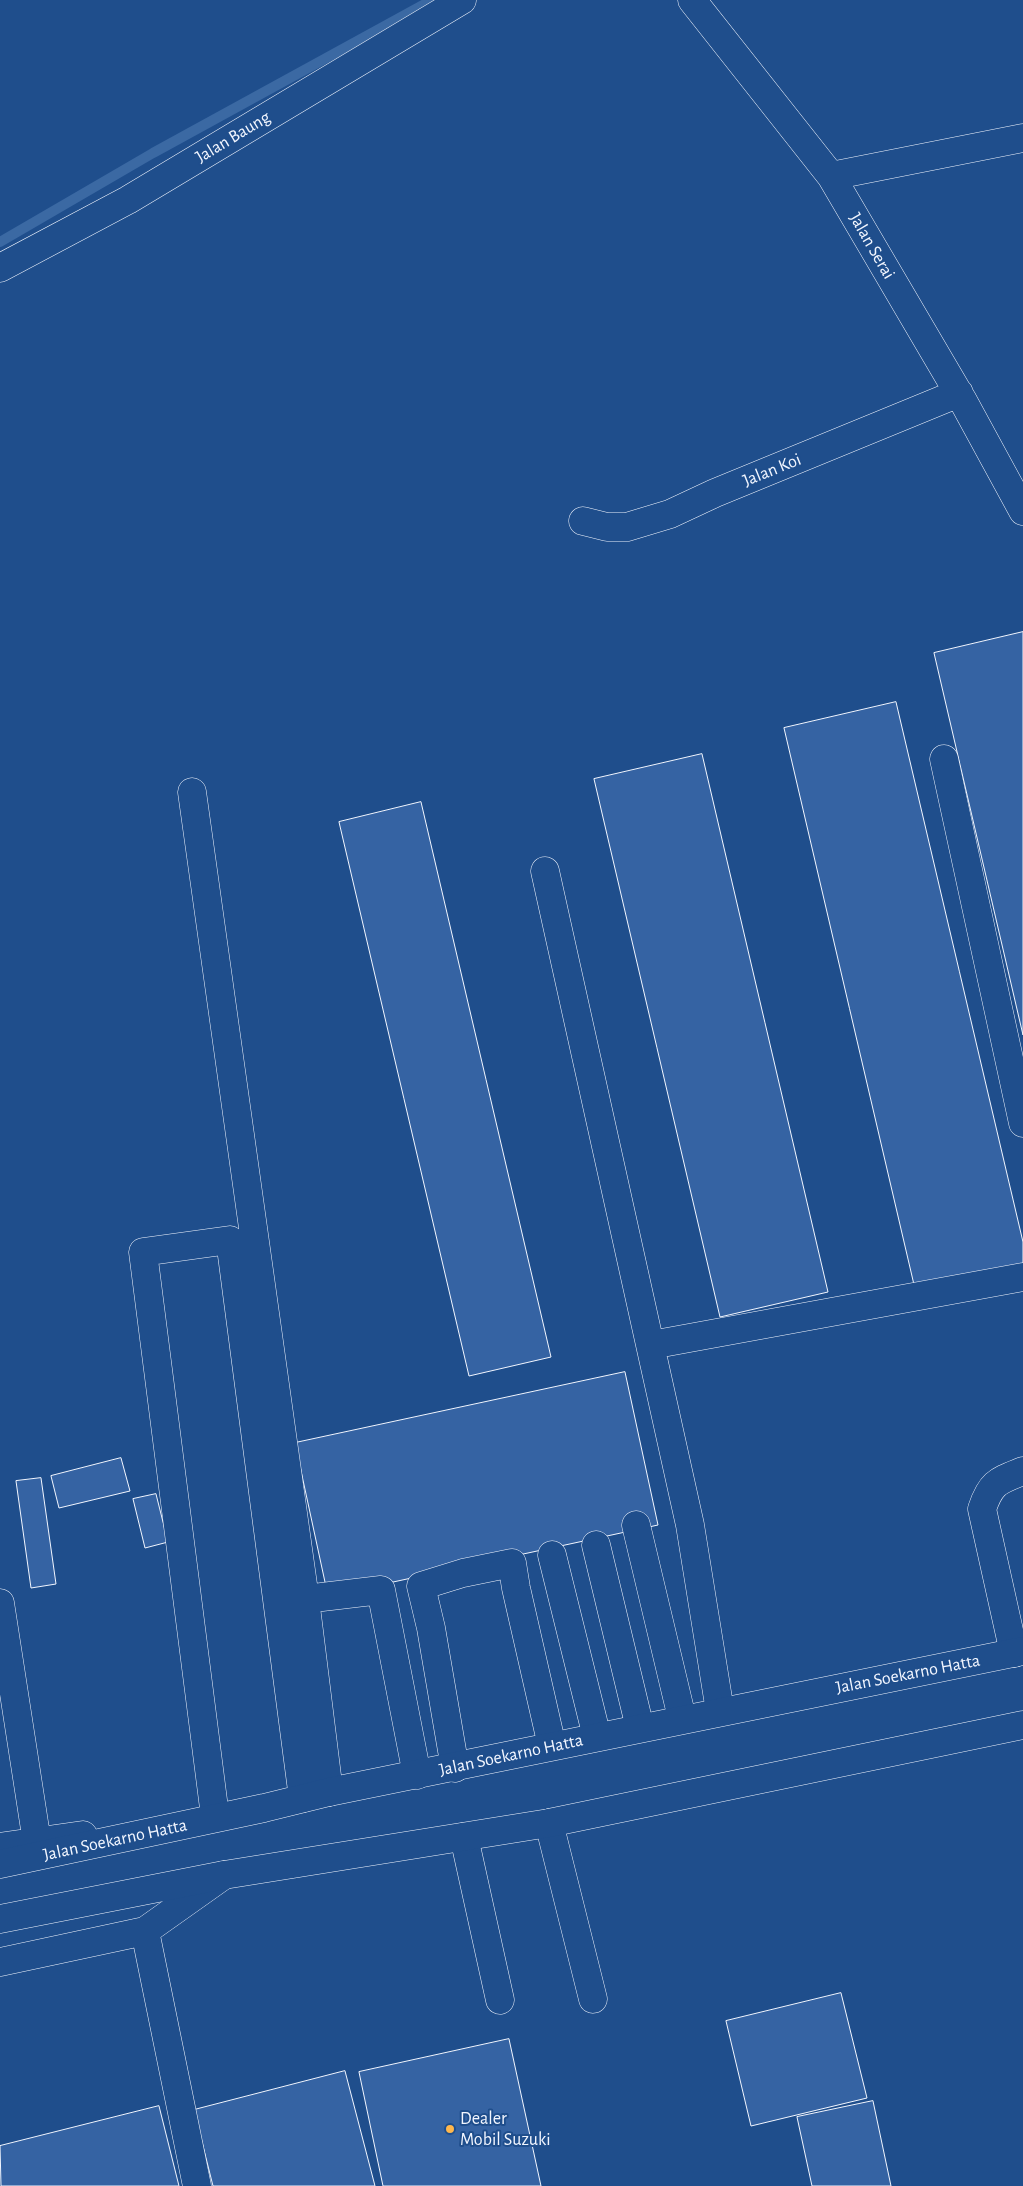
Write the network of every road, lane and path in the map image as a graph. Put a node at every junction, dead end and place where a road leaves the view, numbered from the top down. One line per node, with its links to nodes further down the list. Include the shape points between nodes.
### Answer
1 (462, 0): 5 (main road, Jalan Baung, via 128,200)
2 (692, 0): 4 (main road, Jalan Serai)
3 (1023, 138): 4 (main road)
4 (831, 176): 6 (main road, Jalan Serai)
5 (0, 268)
6 (947, 398): 7 (main road, Jalan Serai); 8 (main road, Jalan Koi, via 670,514 627,527)
7 (1023, 511)
8 (583, 522)
9 (944, 759): 12 (main road)
10 (192, 792): 19 (main road)
11 (545, 871): 14 (main road)
12 (1023, 1123)
13 (1023, 1277): 14 (main road)
14 (651, 1345): 22 (main road, via 690,1525)
15 (1023, 1471): 21 (main road, via 996,1482 982,1508)
16 (636, 1525): 23 (main road)
17 (596, 1545): 25 (main road)
18 (552, 1555): 26 (main road)
19 (305, 1599): 29 (main road, via 382,1590); 30 (main road)
20 (0, 1603): 36 (main road)
21 (1019, 1652): 22 (main road, Jalan Soekarno Hatta)
22 (720, 1711): 23 (main road, Jalan Soekarno Hatta)
23 (682, 1718): 25 (main road, Jalan Soekarno Hatta)
24 (1023, 1725): 34 (main road)
25 (640, 1728): 26 (main road, Jalan Soekarno Hatta)
26 (597, 1737): 27 (main road, Jalan Soekarno Hatta)
27 (552, 1746): 28 (main road, Jalan Soekarno Hatta); 28 (main road, via 512,1563 463,1574 422,1586)
28 (455, 1768): 29 (main road, Jalan Soekarno Hatta)
29 (417, 1775): 30 (main road, Jalan Soekarno Hatta)
30 (329, 1792): 31 (main road, Jalan Soekarno Hatta)
31 (303, 1798): 32 (main road, Jalan Soekarno Hatta); 33 (main road, via 230,1240 143,1252)
32 (264, 1808): 33 (main road); 38 (main road, Jalan Soekarno Hatta)
33 (215, 1816): 36 (main road)
34 (549, 1823): 35 (main road); 43 (main road)
35 (464, 1837): 39 (main road); 44 (main road)
36 (37, 1842): 37 (main road)
37 (0, 1847)
38 (0, 1864)
39 (224, 1875): 40 (main road); 41 (main road)
40 (0, 1919)
41 (146, 1931): 42 (main road); 45 (main road)
42 (0, 1962)
43 (593, 1999)
44 (500, 2000)
45 (197, 2186)

